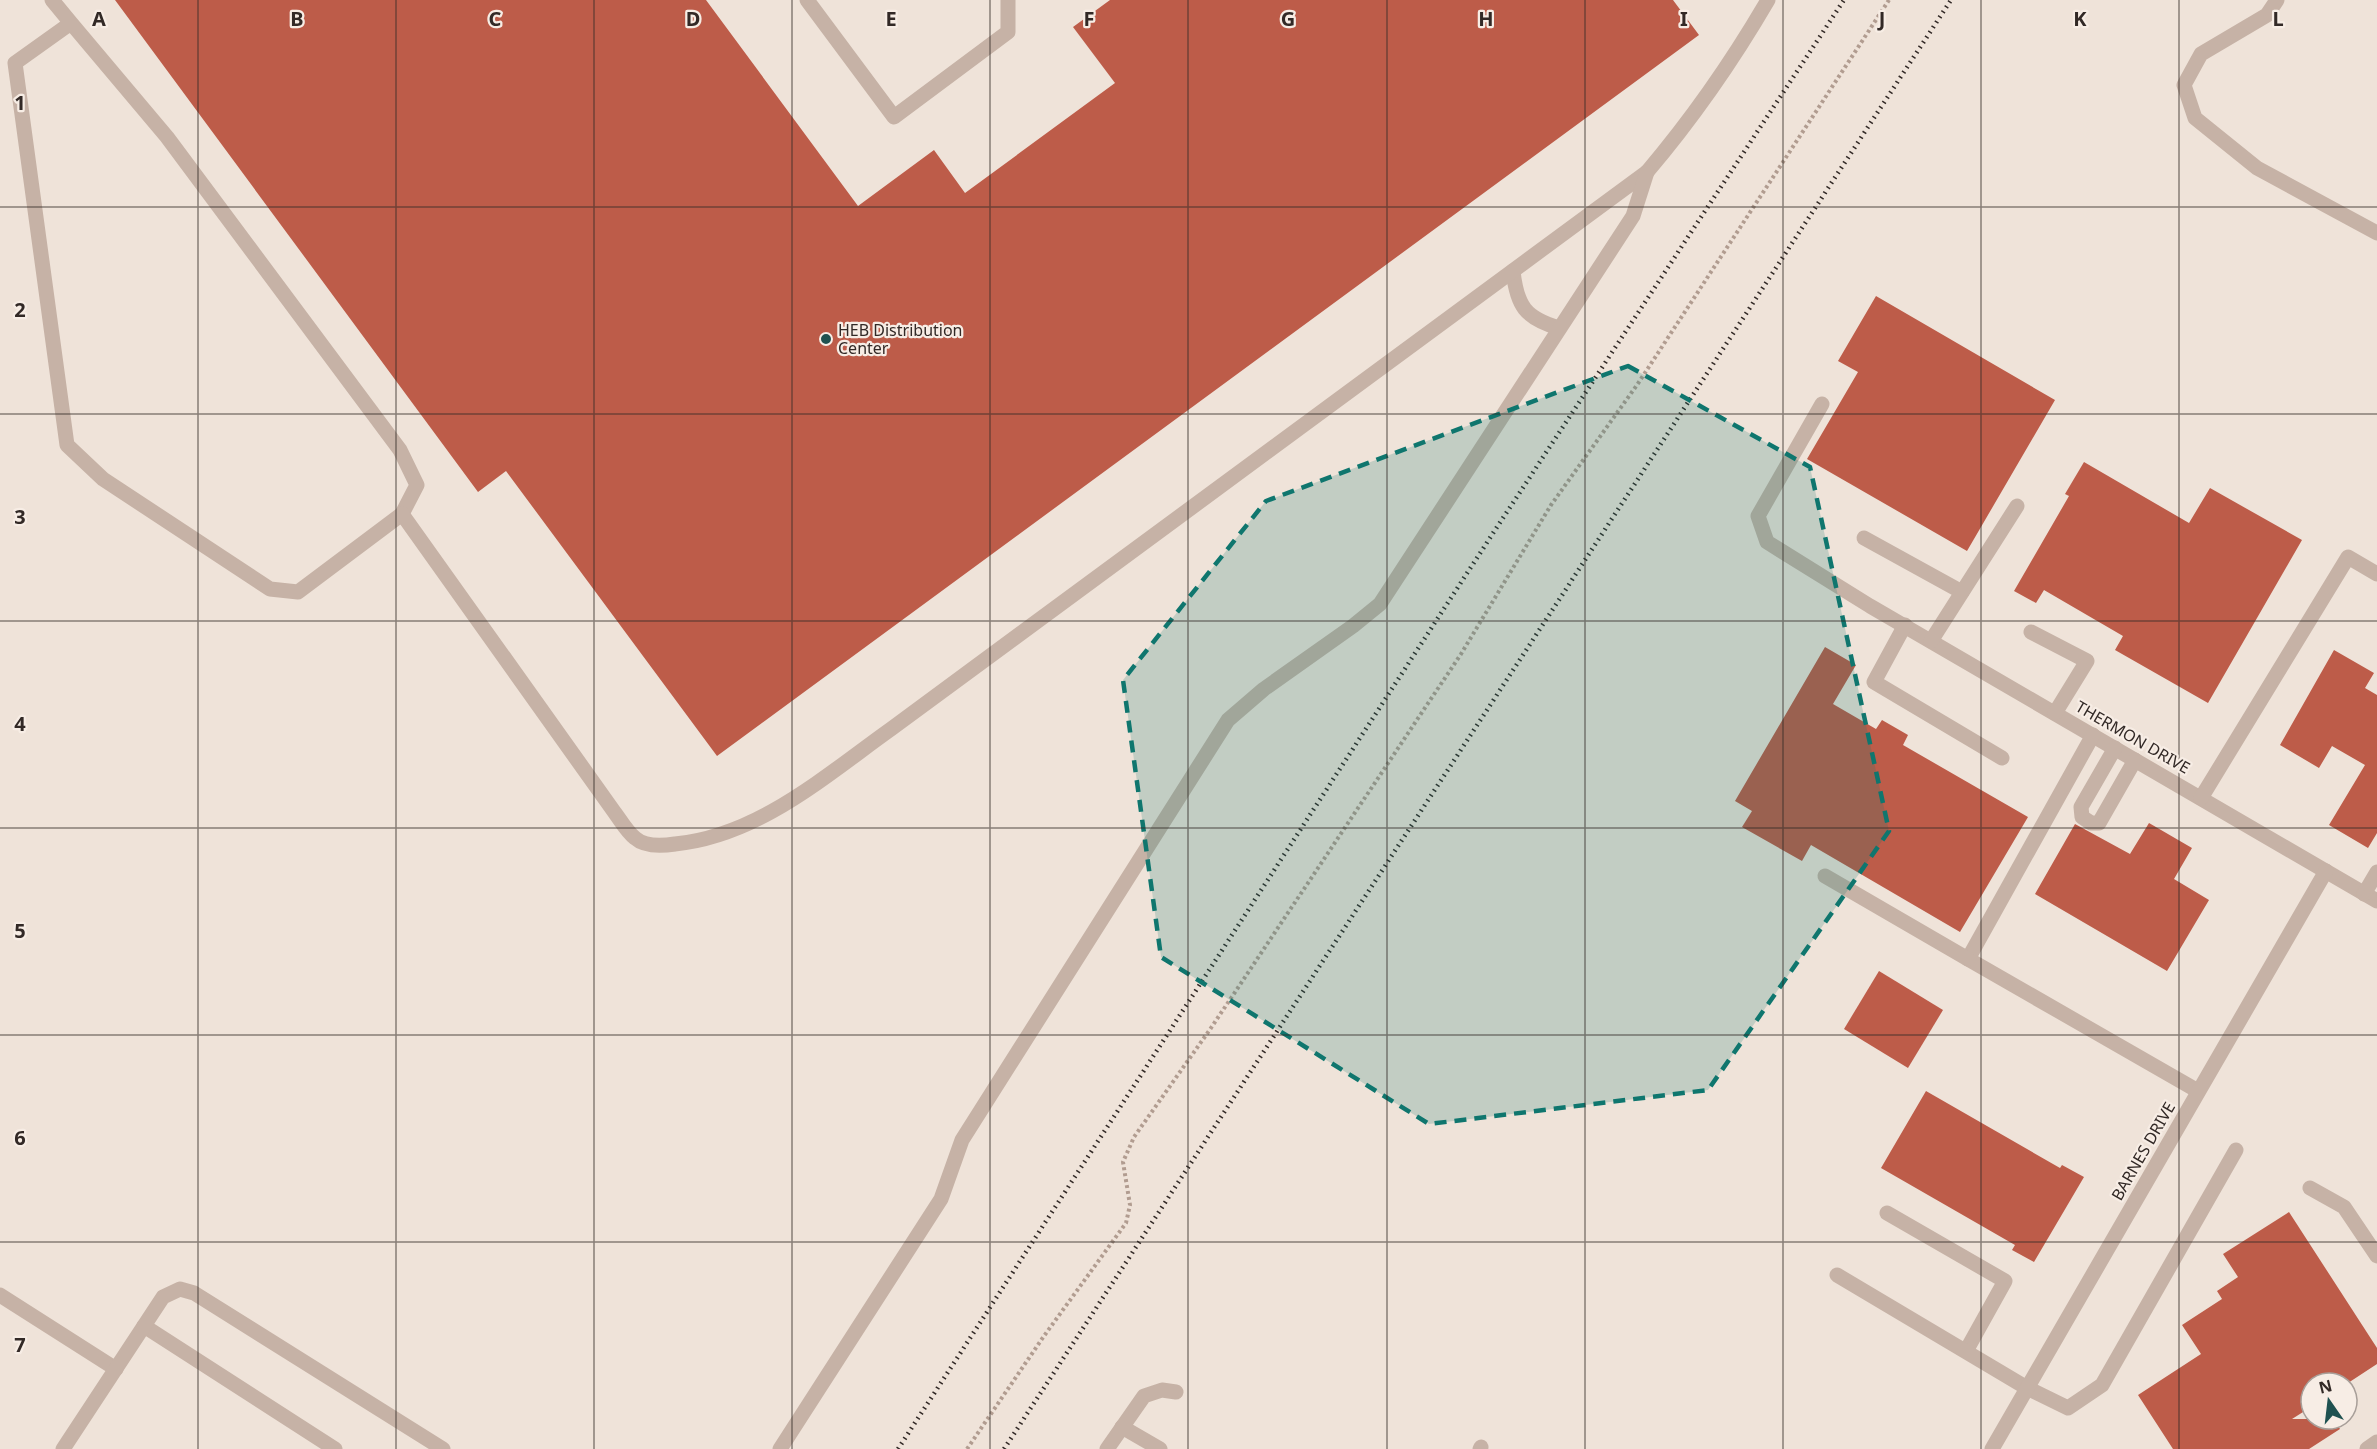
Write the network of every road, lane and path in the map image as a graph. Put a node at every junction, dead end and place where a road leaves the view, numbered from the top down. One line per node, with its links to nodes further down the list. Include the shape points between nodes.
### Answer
1 (52, 0): 7 (street)
2 (807, 0): 3 (street, via 894,117 1008,32)
3 (1008, 0)
4 (1768, 0): 8 (street, via 1676,137)
5 (1889, 0): 50 (path, via 1637,385 1551,505 1461,654 1134,1137 1123,1162 1130,1205 1126,1223)
6 (2277, 0): 9 (street, via 2267,15 2201,54 2184,85 2195,118 2257,168)
7 (71, 23): 14 (street, via 173,144 400,450 417,485); 14 (street, via 15,63 67,445 103,479 270,590 298,592)
8 (1647, 172): 10 (street); 11 (street, via 1633,216)
9 (2377, 233)
10 (1513, 270): 11 (street, via 1515,292 1526,313); 14 (street, via 798,795 751,824 695,842 658,846 636,839)
11 (1559, 328): 49 (street, via 1380,604 1228,720 962,1140 941,1199)
12 (1822, 405): 18 (street, THERMON DRIVE, via 1758,516 1767,542)
13 (2017, 506): 17 (street)
14 (402, 514)
15 (1864, 538): 17 (street)
16 (2377, 574): 26 (street, via 2348,557)
17 (1962, 592): 20 (street)
18 (1905, 625): 20 (street, THERMON DRIVE); 24 (street, via 1874,682)
19 (2031, 632): 21 (street, via 2087,661)
20 (1931, 641): 21 (street, THERMON DRIVE)
21 (2055, 713): 22 (street, THERMON DRIVE)
22 (2093, 735): 23 (street, THERMON DRIVE); 31 (street)
23 (2115, 748): 25 (street, THERMON DRIVE); 25 (street, via 2080,807 2082,817 2091,823 2099,823)
24 (2002, 758)
25 (2135, 760): 26 (street, THERMON DRIVE)
26 (2201, 798): 27 (street, THERMON DRIVE)
27 (2326, 871): 30 (street, THERMON DRIVE); 32 (street, BARNES DRIVE)
28 (2377, 872): 30 (street)
29 (1825, 876): 31 (street)
30 (2371, 897)
31 (1968, 959): 32 (street)
32 (2198, 1091): 42 (street, BARNES DRIVE)
33 (2236, 1150): 42 (street, via 2102,1385 2068,1408)
34 (2310, 1188): 36 (street, via 2344,1208)
35 (1887, 1213): 40 (street, via 2005,1281)
36 (2377, 1256)
37 (1837, 1275): 40 (street)
38 (0, 1295): 41 (street)
39 (144, 1326): 41 (street); 47 (street); 48 (street, via 163,1297 180,1289 194,1293)
40 (1966, 1351): 42 (street)
41 (116, 1369): 46 (street)
42 (2027, 1388): 53 (street, BARNES DRIVE)
43 (1176, 1392): 44 (street, via 1162,1390 1144,1396)
44 (1122, 1427): 51 (street); 52 (street)
45 (2377, 1442): 54 (street)
46 (63, 1449)
47 (335, 1449)
48 (443, 1449)
49 (780, 1449)
50 (967, 1449)
51 (1107, 1449)
52 (1160, 1449)
53 (1992, 1449)
54 (2367, 1449)

